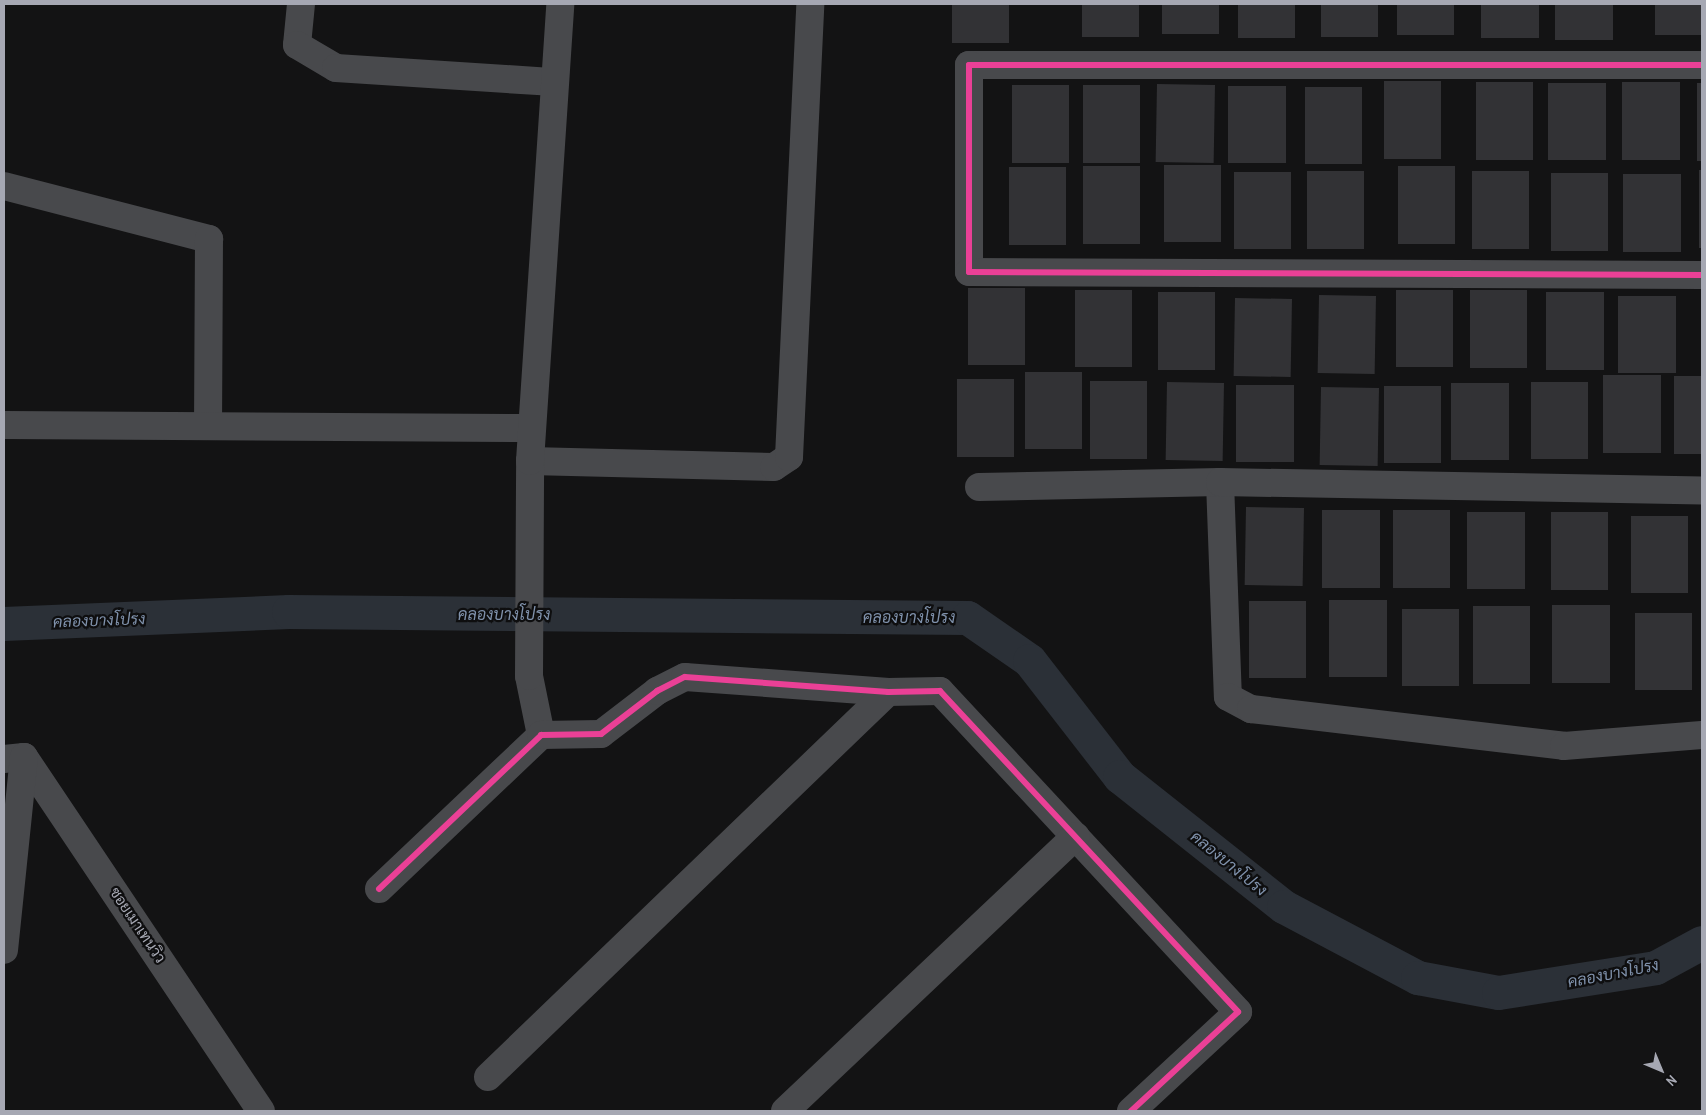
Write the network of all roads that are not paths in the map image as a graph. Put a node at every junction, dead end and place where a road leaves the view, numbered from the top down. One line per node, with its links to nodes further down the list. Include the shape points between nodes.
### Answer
1 (301, 4): 5 (street, via 297,45 336,68)
2 (560, 4): 5 (street)
3 (810, 4): 11 (street, via 789,457 774,466)
4 (1702, 65): 7 (street, via 969,65 969,272)
5 (555, 82): 10 (street)
6 (4, 186): 9 (street, via 209,239)
7 (1702, 275)
8 (4, 425): 9 (street)
9 (208, 425): 10 (street)
10 (532, 428): 11 (street)
11 (530, 461): 16 (street, via 529,676)
12 (1220, 482): 13 (street); 14 (street); 17 (street, via 1228,697 1251,709 1564,746)
13 (979, 487)
14 (1702, 490)
15 (888, 692): 16 (street, via 684,677 656,691 601,734); 19 (street, via 940,691); 22 (street)
16 (541, 735): 20 (street)
17 (1702, 735)
18 (14, 758): 21 (street); 23 (street, ซอยเมาเทนวิว)
19 (1076, 836): 26 (street); 27 (street, via 1238,1012)
20 (379, 889)
21 (4, 950)
22 (488, 1077)
23 (243, 1080): 24 (street); 25 (street, ซอยเมาเทนวิว)
24 (240, 1111)
25 (261, 1111)
26 (785, 1111)
27 (1131, 1111)

